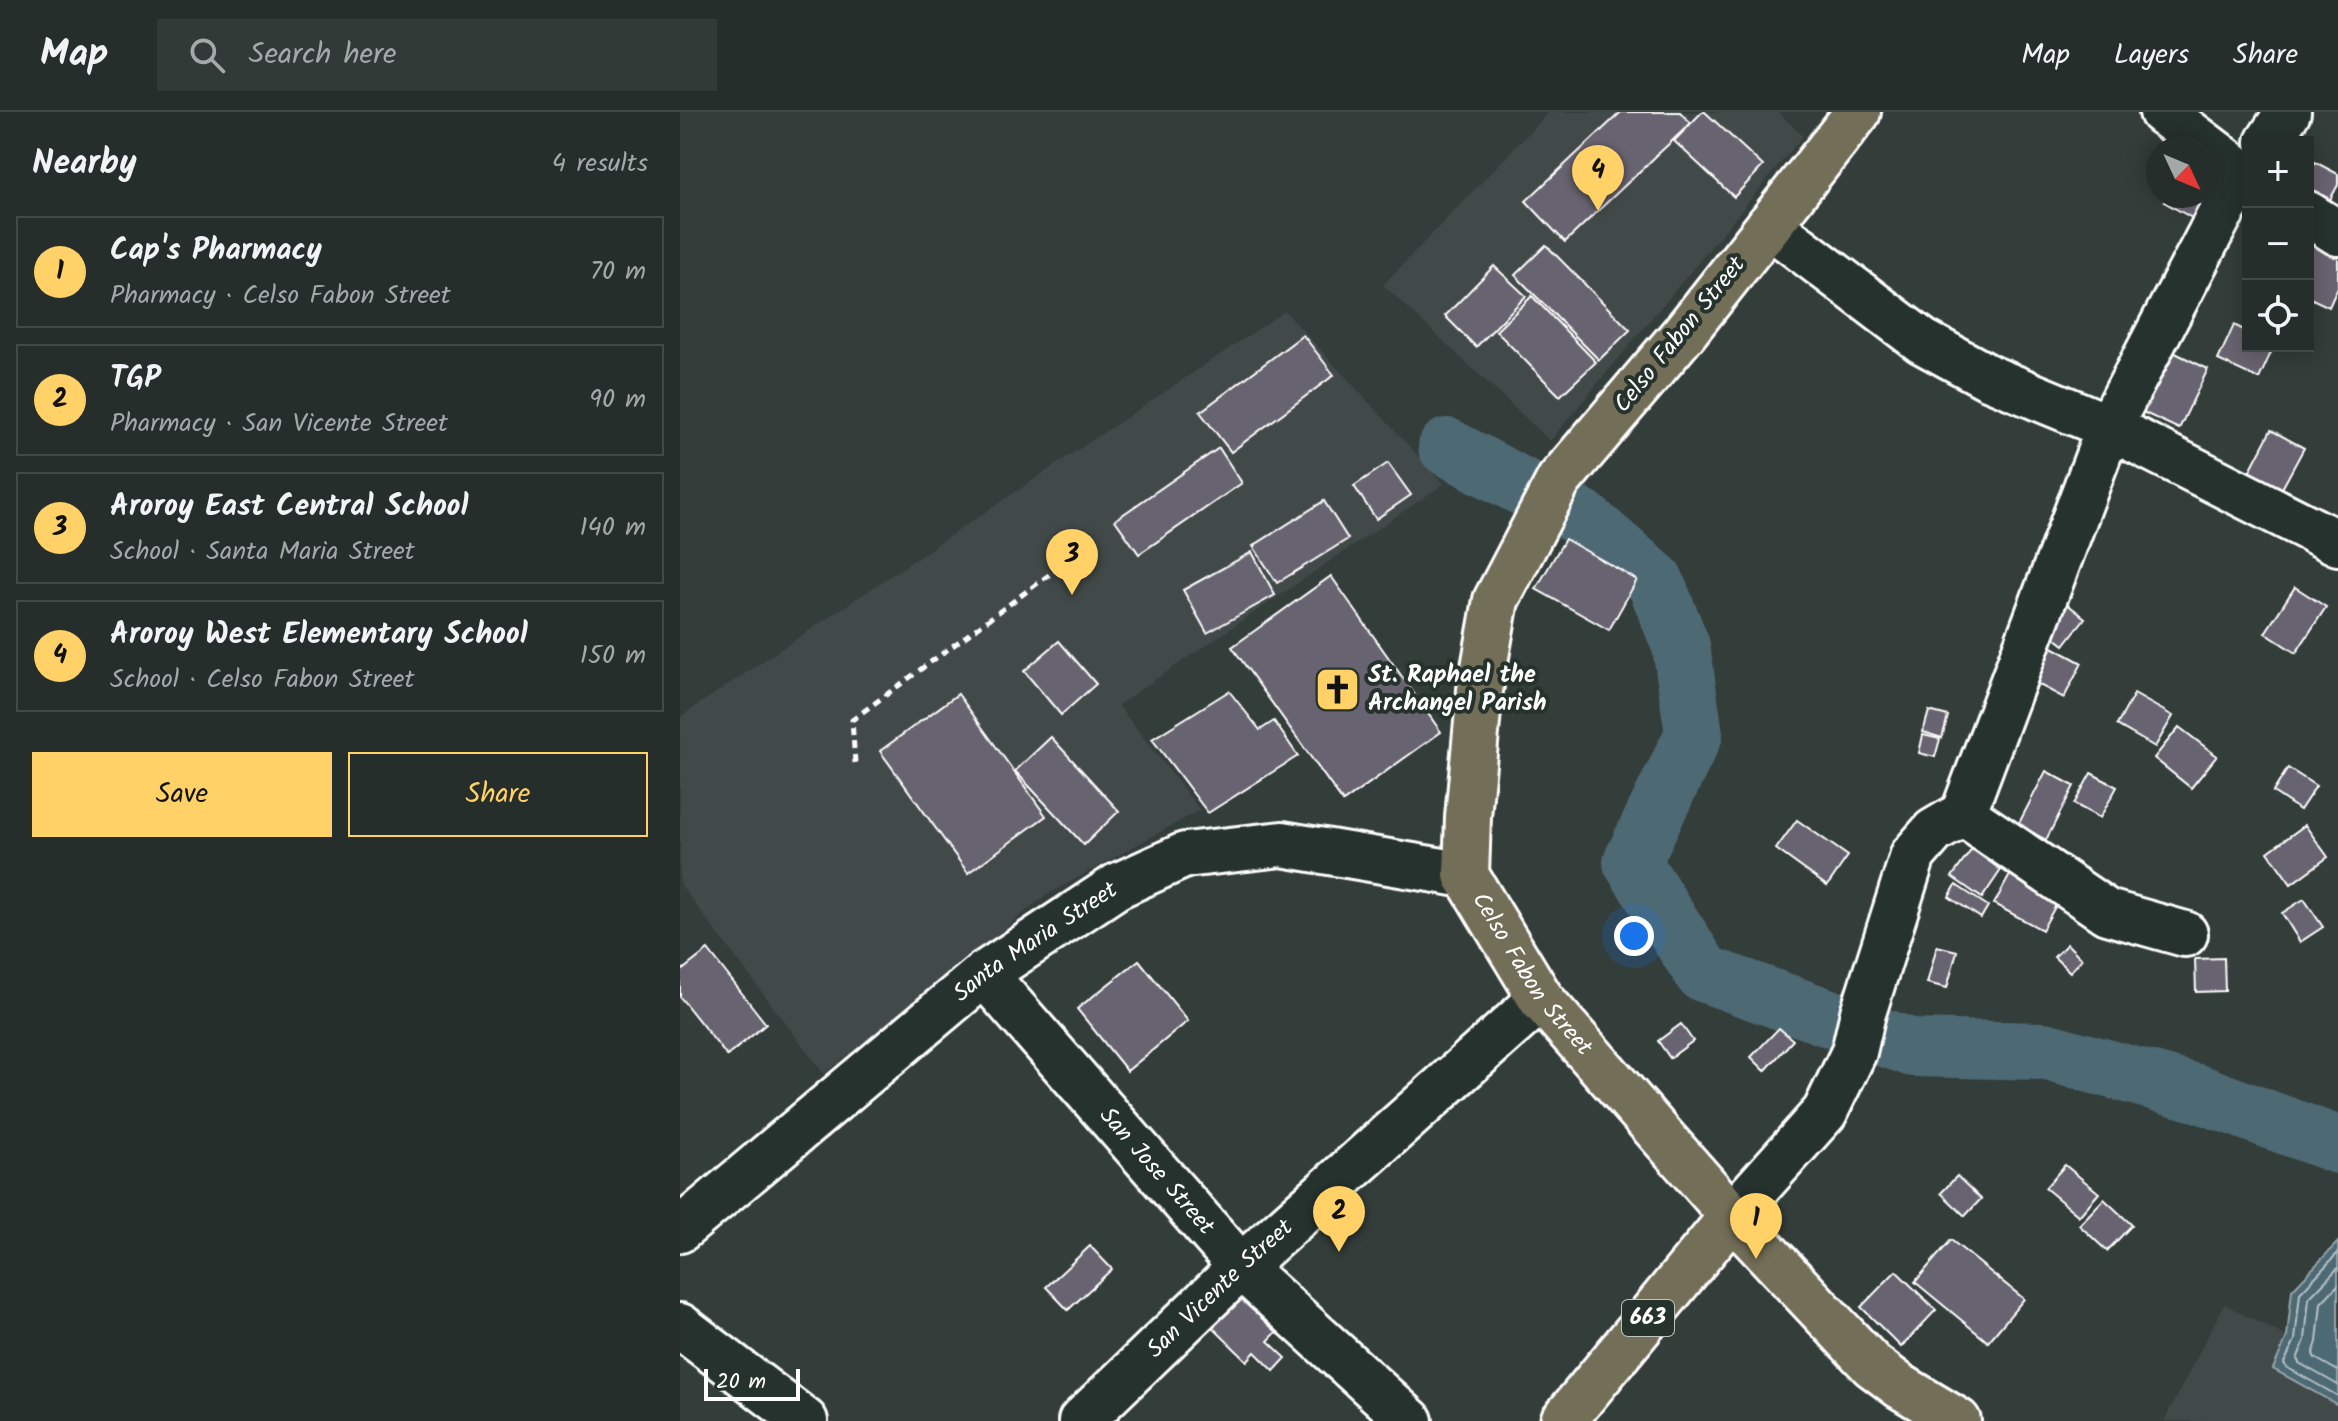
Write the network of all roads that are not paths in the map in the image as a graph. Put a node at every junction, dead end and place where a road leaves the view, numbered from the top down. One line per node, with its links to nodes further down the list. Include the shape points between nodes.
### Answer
1 (1858, 112): 8 (main road, Celso Fabon Street)
2 (2162, 112): 5 (street)
3 (2288, 112): 4 (street)
4 (2272, 136)
5 (2242, 161)
6 (2242, 182): 10 (street)
7 (2314, 218): 9 (street)
8 (1769, 225): 10 (street, via 1922,341 1988,377); 13 (main road, Celso Fabon Street, via 1550,497 1496,600 1480,690)
9 (2338, 233)
10 (2109, 427): 11 (street); 12 (street)
11 (2338, 543)
12 (1963, 814): 14 (street, via 2107,912); 17 (street, via 1934,831 1913,855 1858,1033 1825,1112)
13 (1466, 875): 15 (street, Santa Maria Street, via 1282,844 1185,855 1117,886); 16 (main road, Celso Fabon Street)
14 (2185, 934)
15 (984, 974): 18 (street, Santa Maria Street); 19 (street, San Jose Street)
16 (1541, 999): 17 (main road, Celso Fabon Street); 19 (street, San Vicente Street)
17 (1732, 1216): 24 (main road, 663); 25 (main road, Celso Fabon Street, via 1872,1365)
18 (680, 1230)
19 (1241, 1267): 22 (street, San Vicente Street); 23 (street, San Jose Street)
20 (680, 1326): 21 (street)
21 (805, 1421)
22 (1081, 1421)
23 (1410, 1421)
24 (1563, 1421)
25 (1958, 1421)

